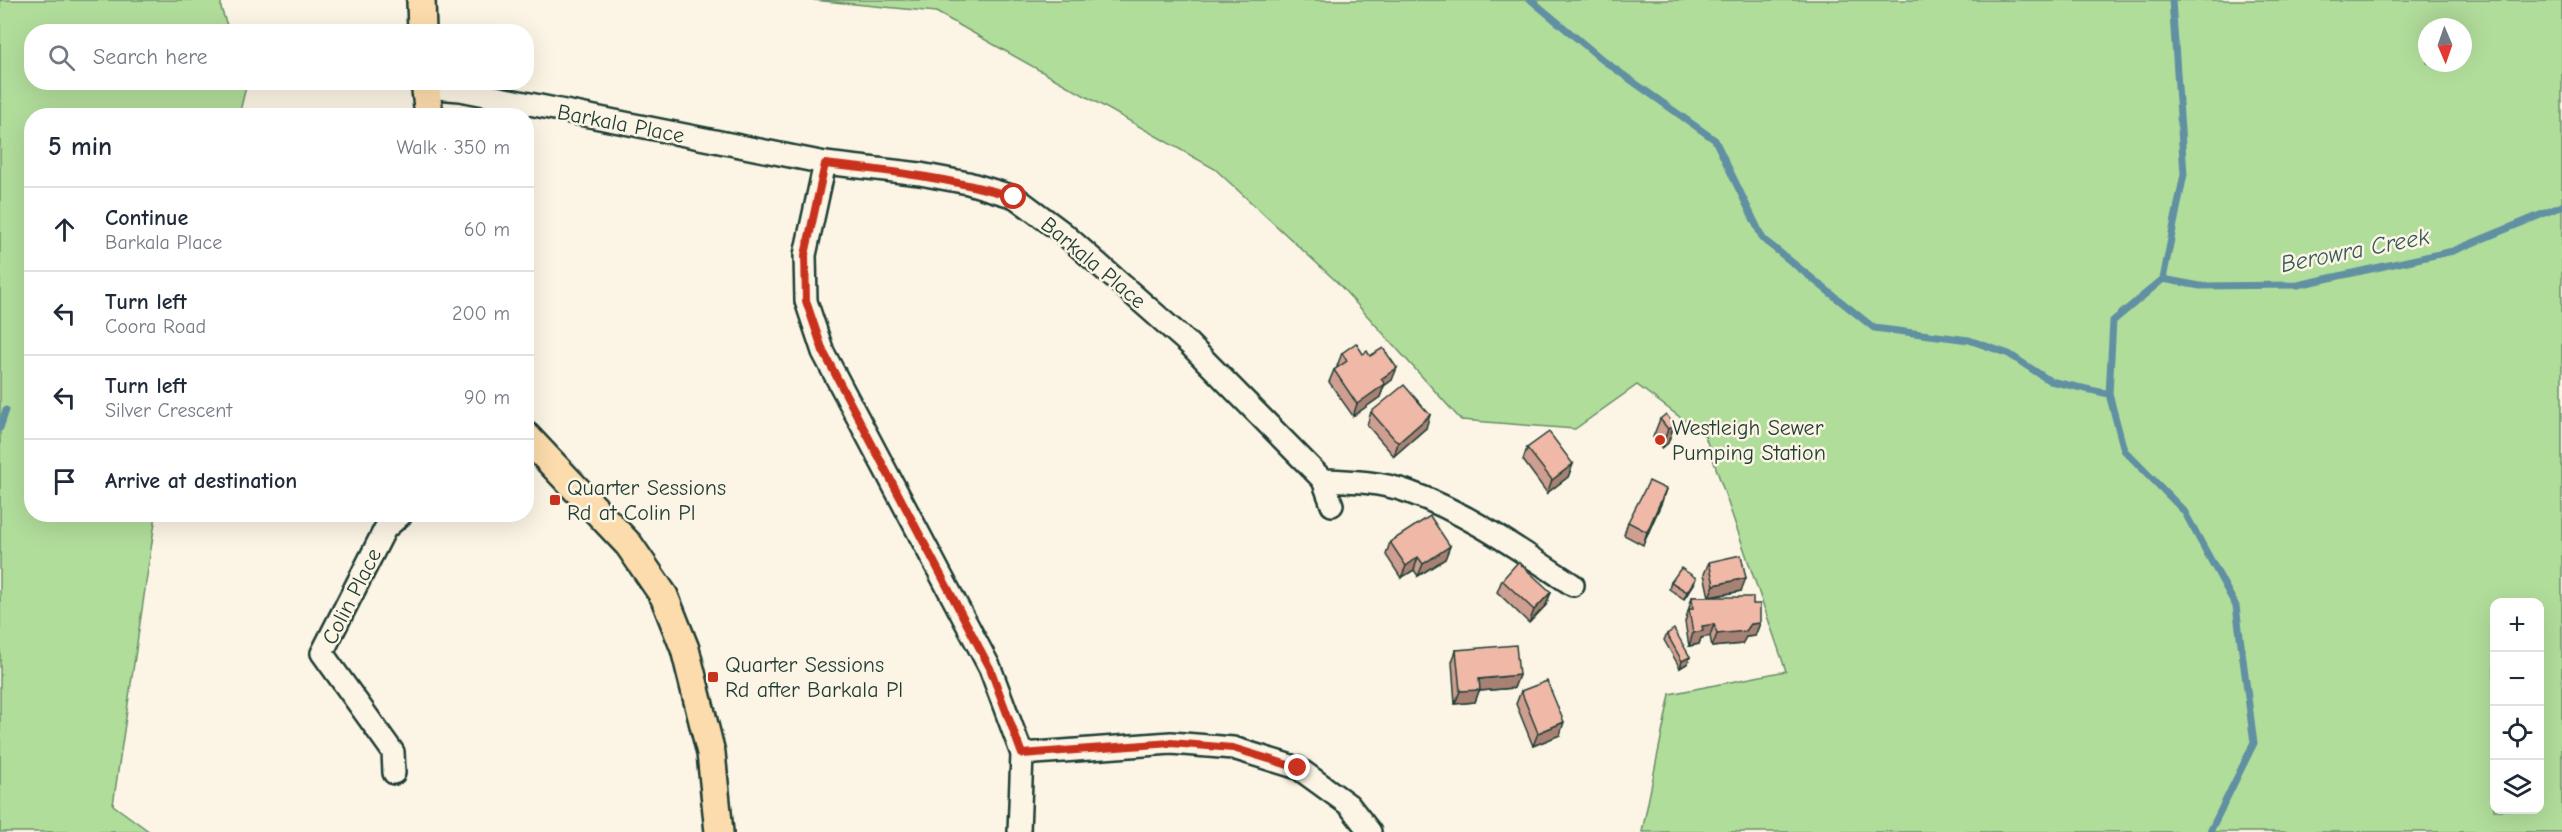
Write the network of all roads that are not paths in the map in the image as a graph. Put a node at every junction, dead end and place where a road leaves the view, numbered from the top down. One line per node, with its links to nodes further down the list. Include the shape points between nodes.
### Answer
1 (421, 0): 2 (main road)
2 (422, 24)
3 (426, 90): 5 (main road)
4 (460, 90): 6 (street, Barkala Place)
5 (428, 108)
6 (825, 164): 8 (street, Barkala Place, via 920,174 1014,197 1062,232 1188,343); 12 (street, via 805,255 806,301 819,341 990,668)
7 (534, 444): 14 (main road, via 629,545 664,596 685,649 711,753)
8 (1323, 480): 9 (street, Barkala Place); 11 (street, via 1369,482 1408,491 1513,546)
9 (1332, 505)
10 (393, 522): 13 (street, Colin Place, via 385,529 322,653 393,752)
11 (1573, 585)
12 (1022, 754): 15 (street); 16 (street, via 1171,743 1233,748 1298,768 1349,805)
13 (394, 773)
14 (719, 832)
15 (1019, 832)
16 (1370, 832)

